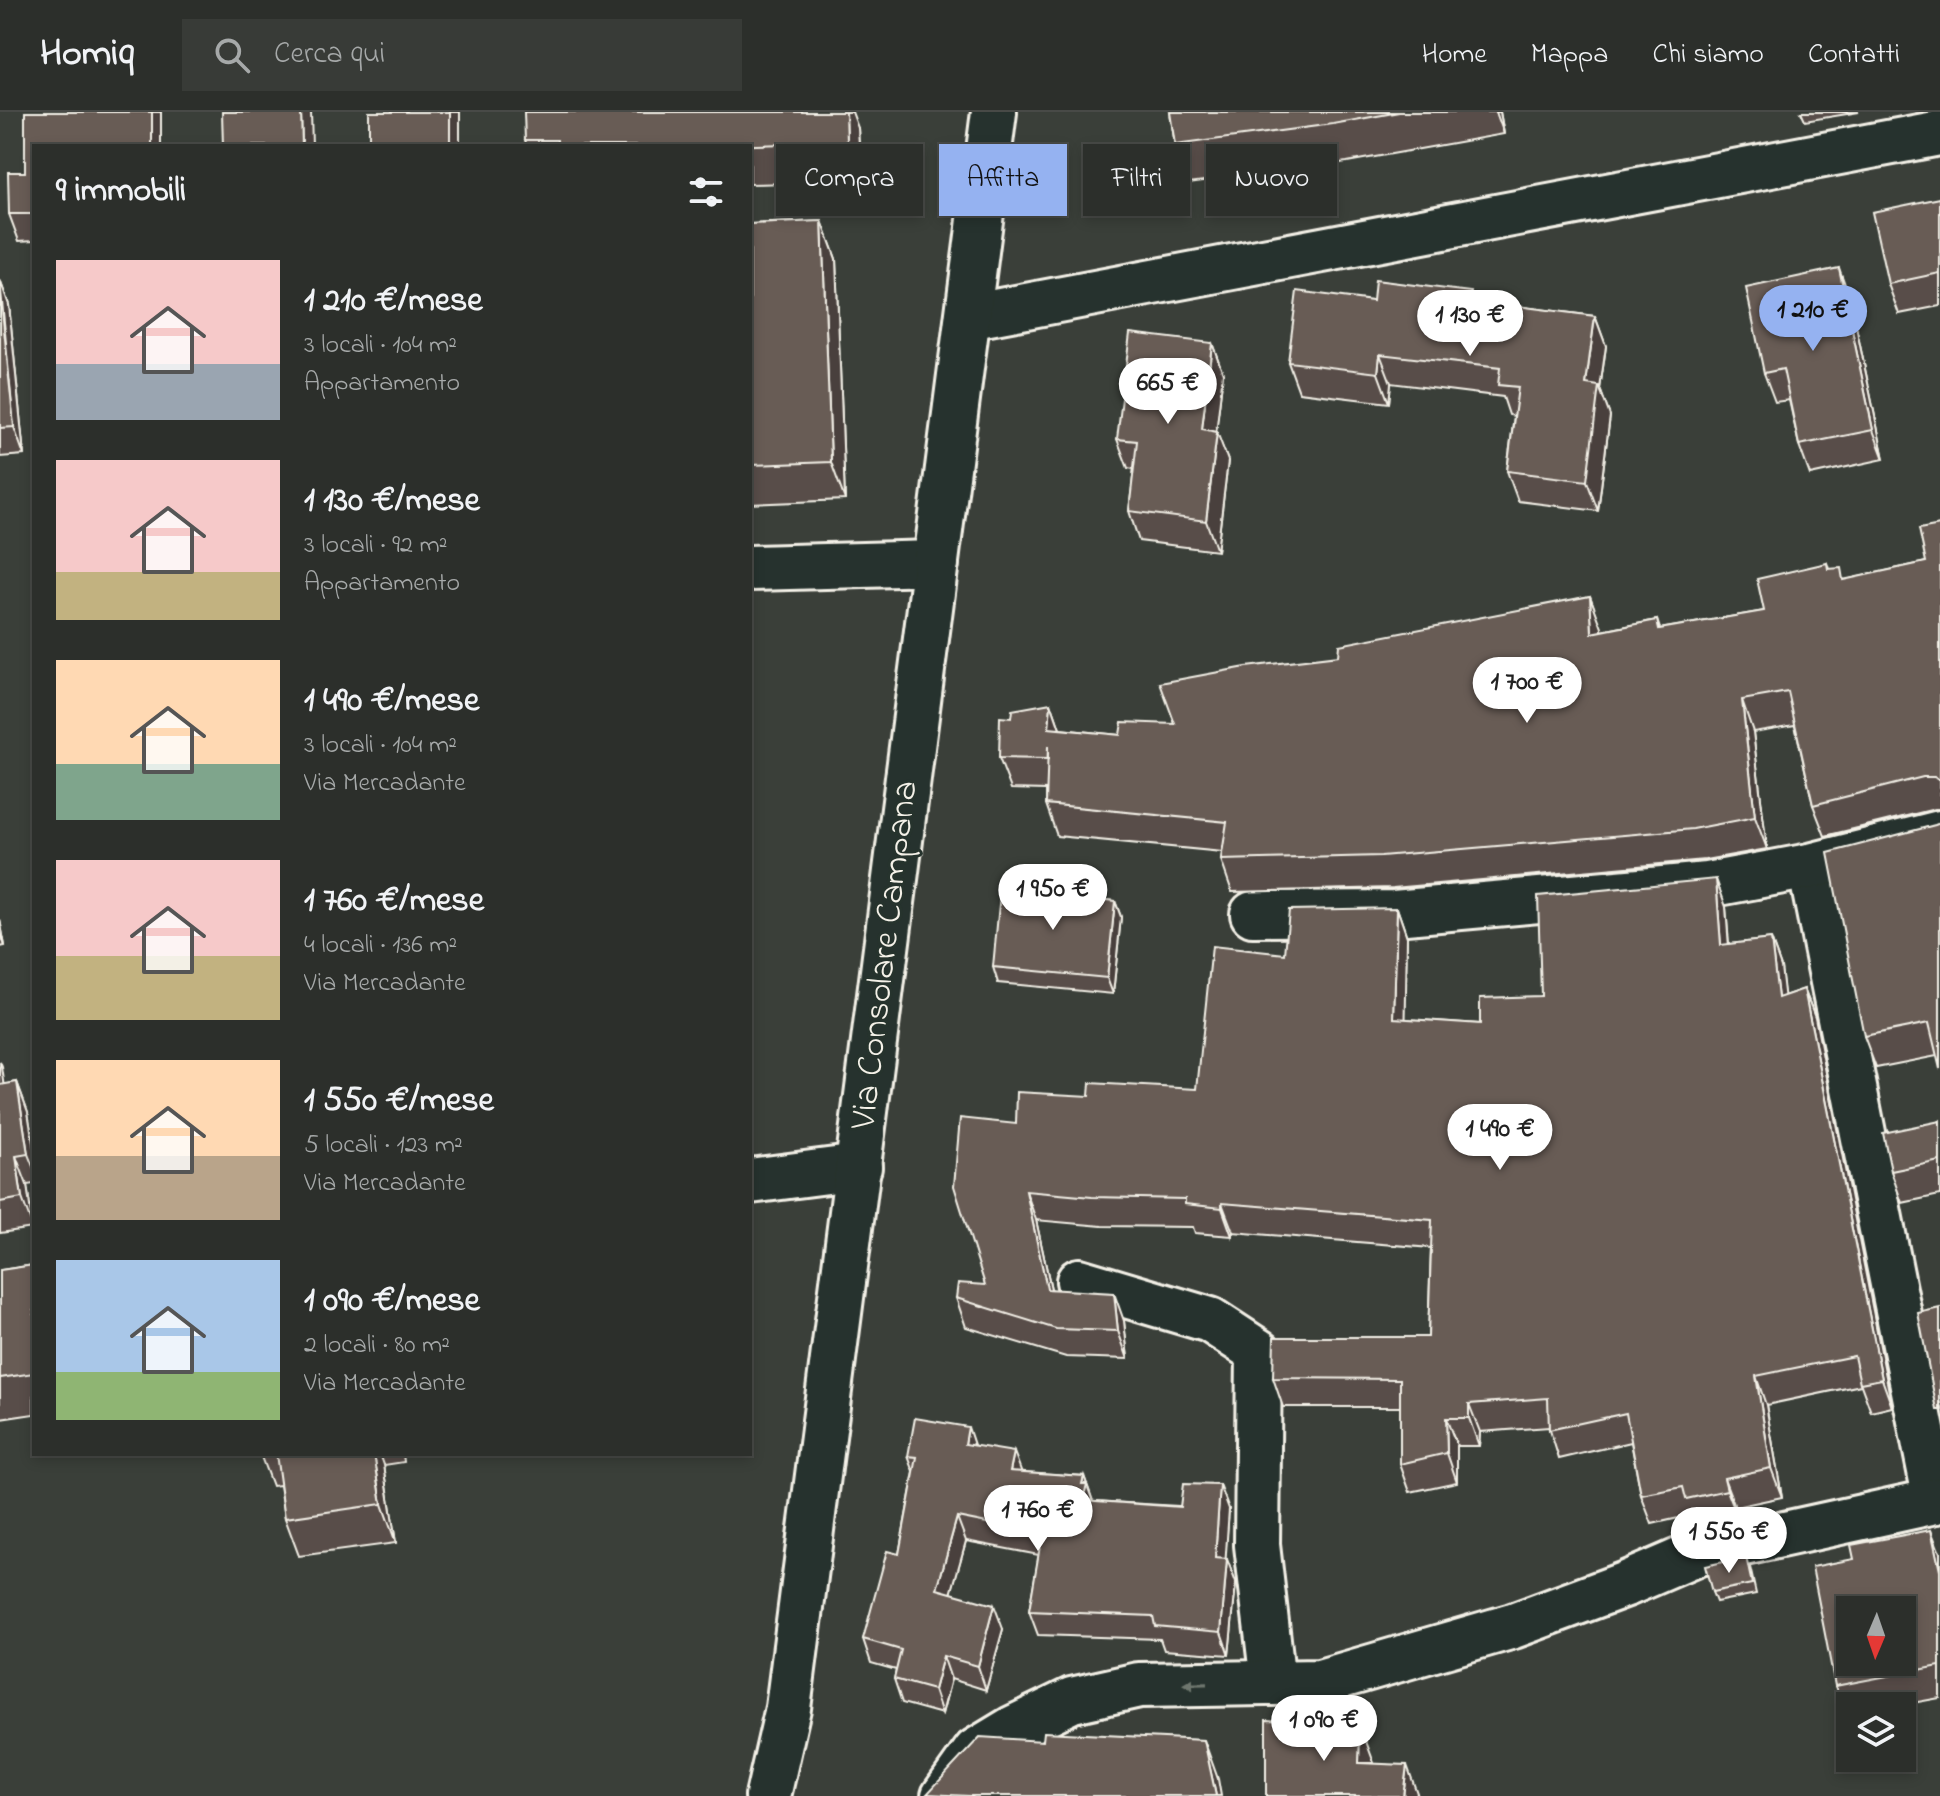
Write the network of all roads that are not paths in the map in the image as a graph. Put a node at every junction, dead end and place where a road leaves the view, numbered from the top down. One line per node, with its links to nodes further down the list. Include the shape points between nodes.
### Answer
1 (994, 112): 3 (street, Via Consolare Campana)
2 (1940, 133): 3 (street)
3 (968, 317): 4 (street, Via Consolare Campana)
4 (936, 563): 5 (street); 9 (street, Via Consolare Campana)
5 (752, 568)
6 (1940, 833): 7 (street)
7 (1810, 866): 8 (street, via 1708,885 1394,913); 12 (street)
8 (1253, 914)
9 (859, 1167): 10 (street); 14 (street, Via Consolare Campana, via 788,1708)
10 (752, 1181)
11 (1079, 1281): 13 (street, via 1210,1320 1259,1352 1257,1545)
12 (1938, 1500): 13 (street, via 1698,1553 1513,1626 1320,1682)
13 (1273, 1683): 15 (street, one-way to 15, via 1139,1685 1072,1700 976,1751)
14 (768, 1796)
15 (944, 1796)

